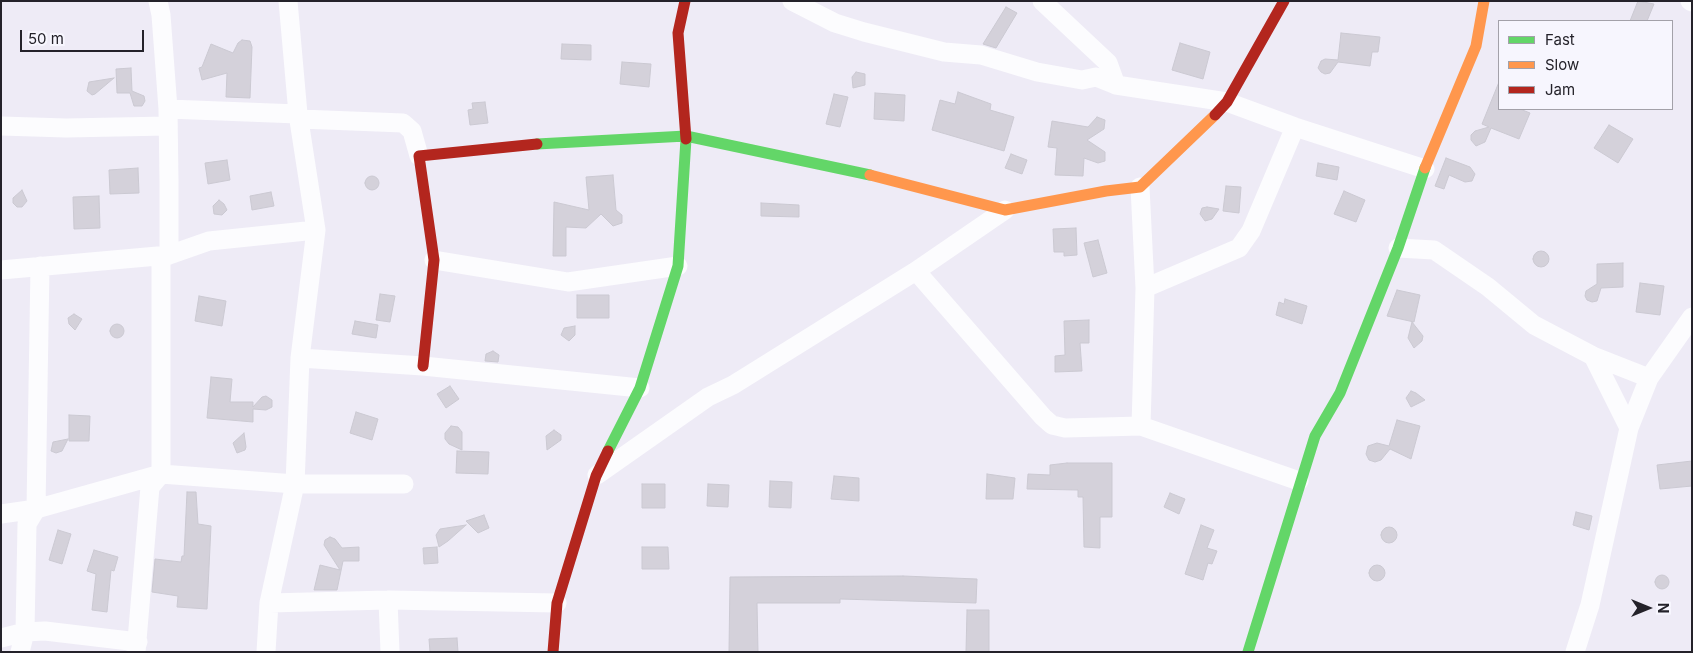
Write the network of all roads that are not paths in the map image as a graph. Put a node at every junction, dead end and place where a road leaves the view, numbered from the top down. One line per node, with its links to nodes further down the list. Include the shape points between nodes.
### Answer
1 (158, 1): 10 (street)
2 (288, 1): 11 (street)
3 (685, 1): 14 (street, via 678,33)
4 (792, 1): 8 (street, via 835,23 882,36 944,52 981,55 1036,72 1082,80 1096,77)
5 (1042, 1): 8 (street, via 1108,63)
6 (1284, 1): 9 (street)
7 (1484, 1): 16 (street, via 1476,46)
8 (1116, 85): 9 (street)
9 (1227, 102): 13 (street); 17 (street)
10 (168, 117): 11 (street); 12 (street, via 66,128); 21 (street)
11 (299, 117): 15 (street, via 402,123 412,131); 19 (street)
12 (1, 126)
13 (1295, 127): 16 (street); 27 (street, via 1243,244)
14 (686, 136): 15 (street, via 554,142); 18 (street, via 880,177); 24 (street)
15 (419, 156): 22 (street)
16 (1425, 169): 20 (street)
17 (1140, 187): 18 (street); 27 (street)
18 (1005, 210): 26 (street)
19 (316, 230): 21 (street, via 209,242); 30 (street)
20 (1398, 248): 29 (street, via 1434,250 1488,287 1534,325); 38 (street, via 1340,393 1314,436)
21 (169, 255): 23 (street); 36 (street, via 161,258)
22 (434, 260): 24 (street, via 568,282); 31 (street)
23 (40, 266): 25 (street); 41 (street)
24 (678, 266): 33 (street)
25 (1, 270)
26 (916, 271): 34 (street, via 1052,425 1065,428); 37 (street, via 733,385 708,397)
27 (1145, 288): 34 (street)
28 (1692, 317): 32 (street)
29 (1593, 356): 32 (street); 35 (street)
30 (300, 358): 31 (street); 39 (street)
31 (423, 366): 33 (street)
32 (1649, 378): 35 (street)
33 (640, 388): 37 (street)
34 (1141, 426): 38 (street)
35 (1629, 428): 54 (street, via 1590,605)
36 (161, 474): 39 (street); 41 (street); 48 (street, via 150,486)
37 (596, 476): 45 (street)
38 (1299, 480): 53 (street)
39 (295, 484): 40 (street); 44 (street)
40 (404, 484)
41 (36, 509): 42 (street); 46 (street, via 27,524)
42 (1, 514)
43 (388, 600): 44 (street); 45 (street); 51 (street)
44 (269, 603): 50 (street)
45 (557, 603): 52 (street)
46 (25, 632): 47 (street); 48 (street, via 45,631); 49 (street)
47 (1, 638)
48 (137, 647)
49 (20, 652)
50 (266, 652)
51 (390, 652)
52 (554, 652)
53 (1248, 652)
54 (1575, 652)

